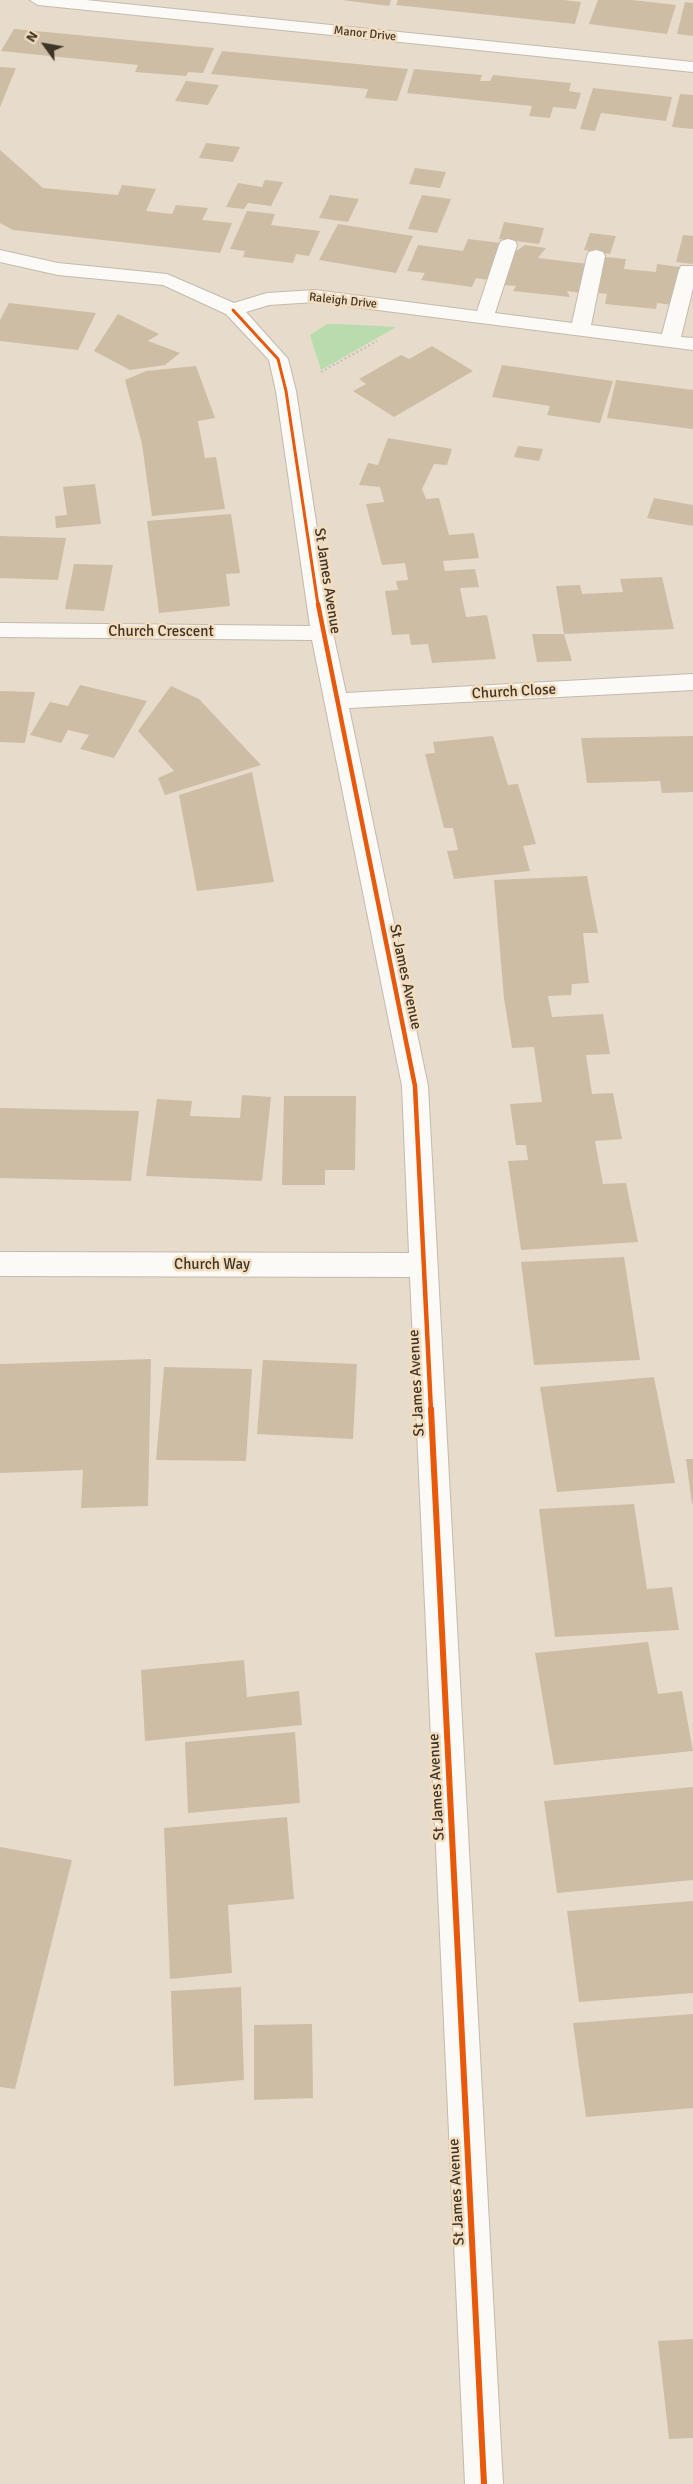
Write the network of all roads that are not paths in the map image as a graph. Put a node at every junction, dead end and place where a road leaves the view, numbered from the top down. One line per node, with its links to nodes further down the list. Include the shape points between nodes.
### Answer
1 (38, 0): 3 (street, Manor Drive)
2 (199, 0): 3 (street)
3 (191, 16): 4 (street, Manor Drive)
4 (693, 68)
5 (508, 245): 10 (street)
6 (0, 256): 9 (street, via 58,269 167,280)
7 (596, 256): 11 (street)
8 (688, 270): 12 (street)
9 (233, 310): 10 (street, Raleigh Drive, via 267,299 315,296); 15 (street, St James Avenue, via 278,359 286,391)
10 (484, 318): 11 (street, Raleigh Drive)
11 (580, 330): 12 (street, Raleigh Drive)
12 (670, 341): 13 (street, Raleigh Drive)
13 (693, 344)
14 (0, 630): 15 (street, Church Crescent)
15 (322, 633): 17 (street, St James Avenue)
16 (693, 682): 17 (street, Church Close)
17 (335, 701): 19 (street, St James Avenue, via 415,1086)
18 (0, 1264): 19 (street, Church Way)
19 (424, 1265): 20 (street, St James Avenue)
20 (484, 2484)

